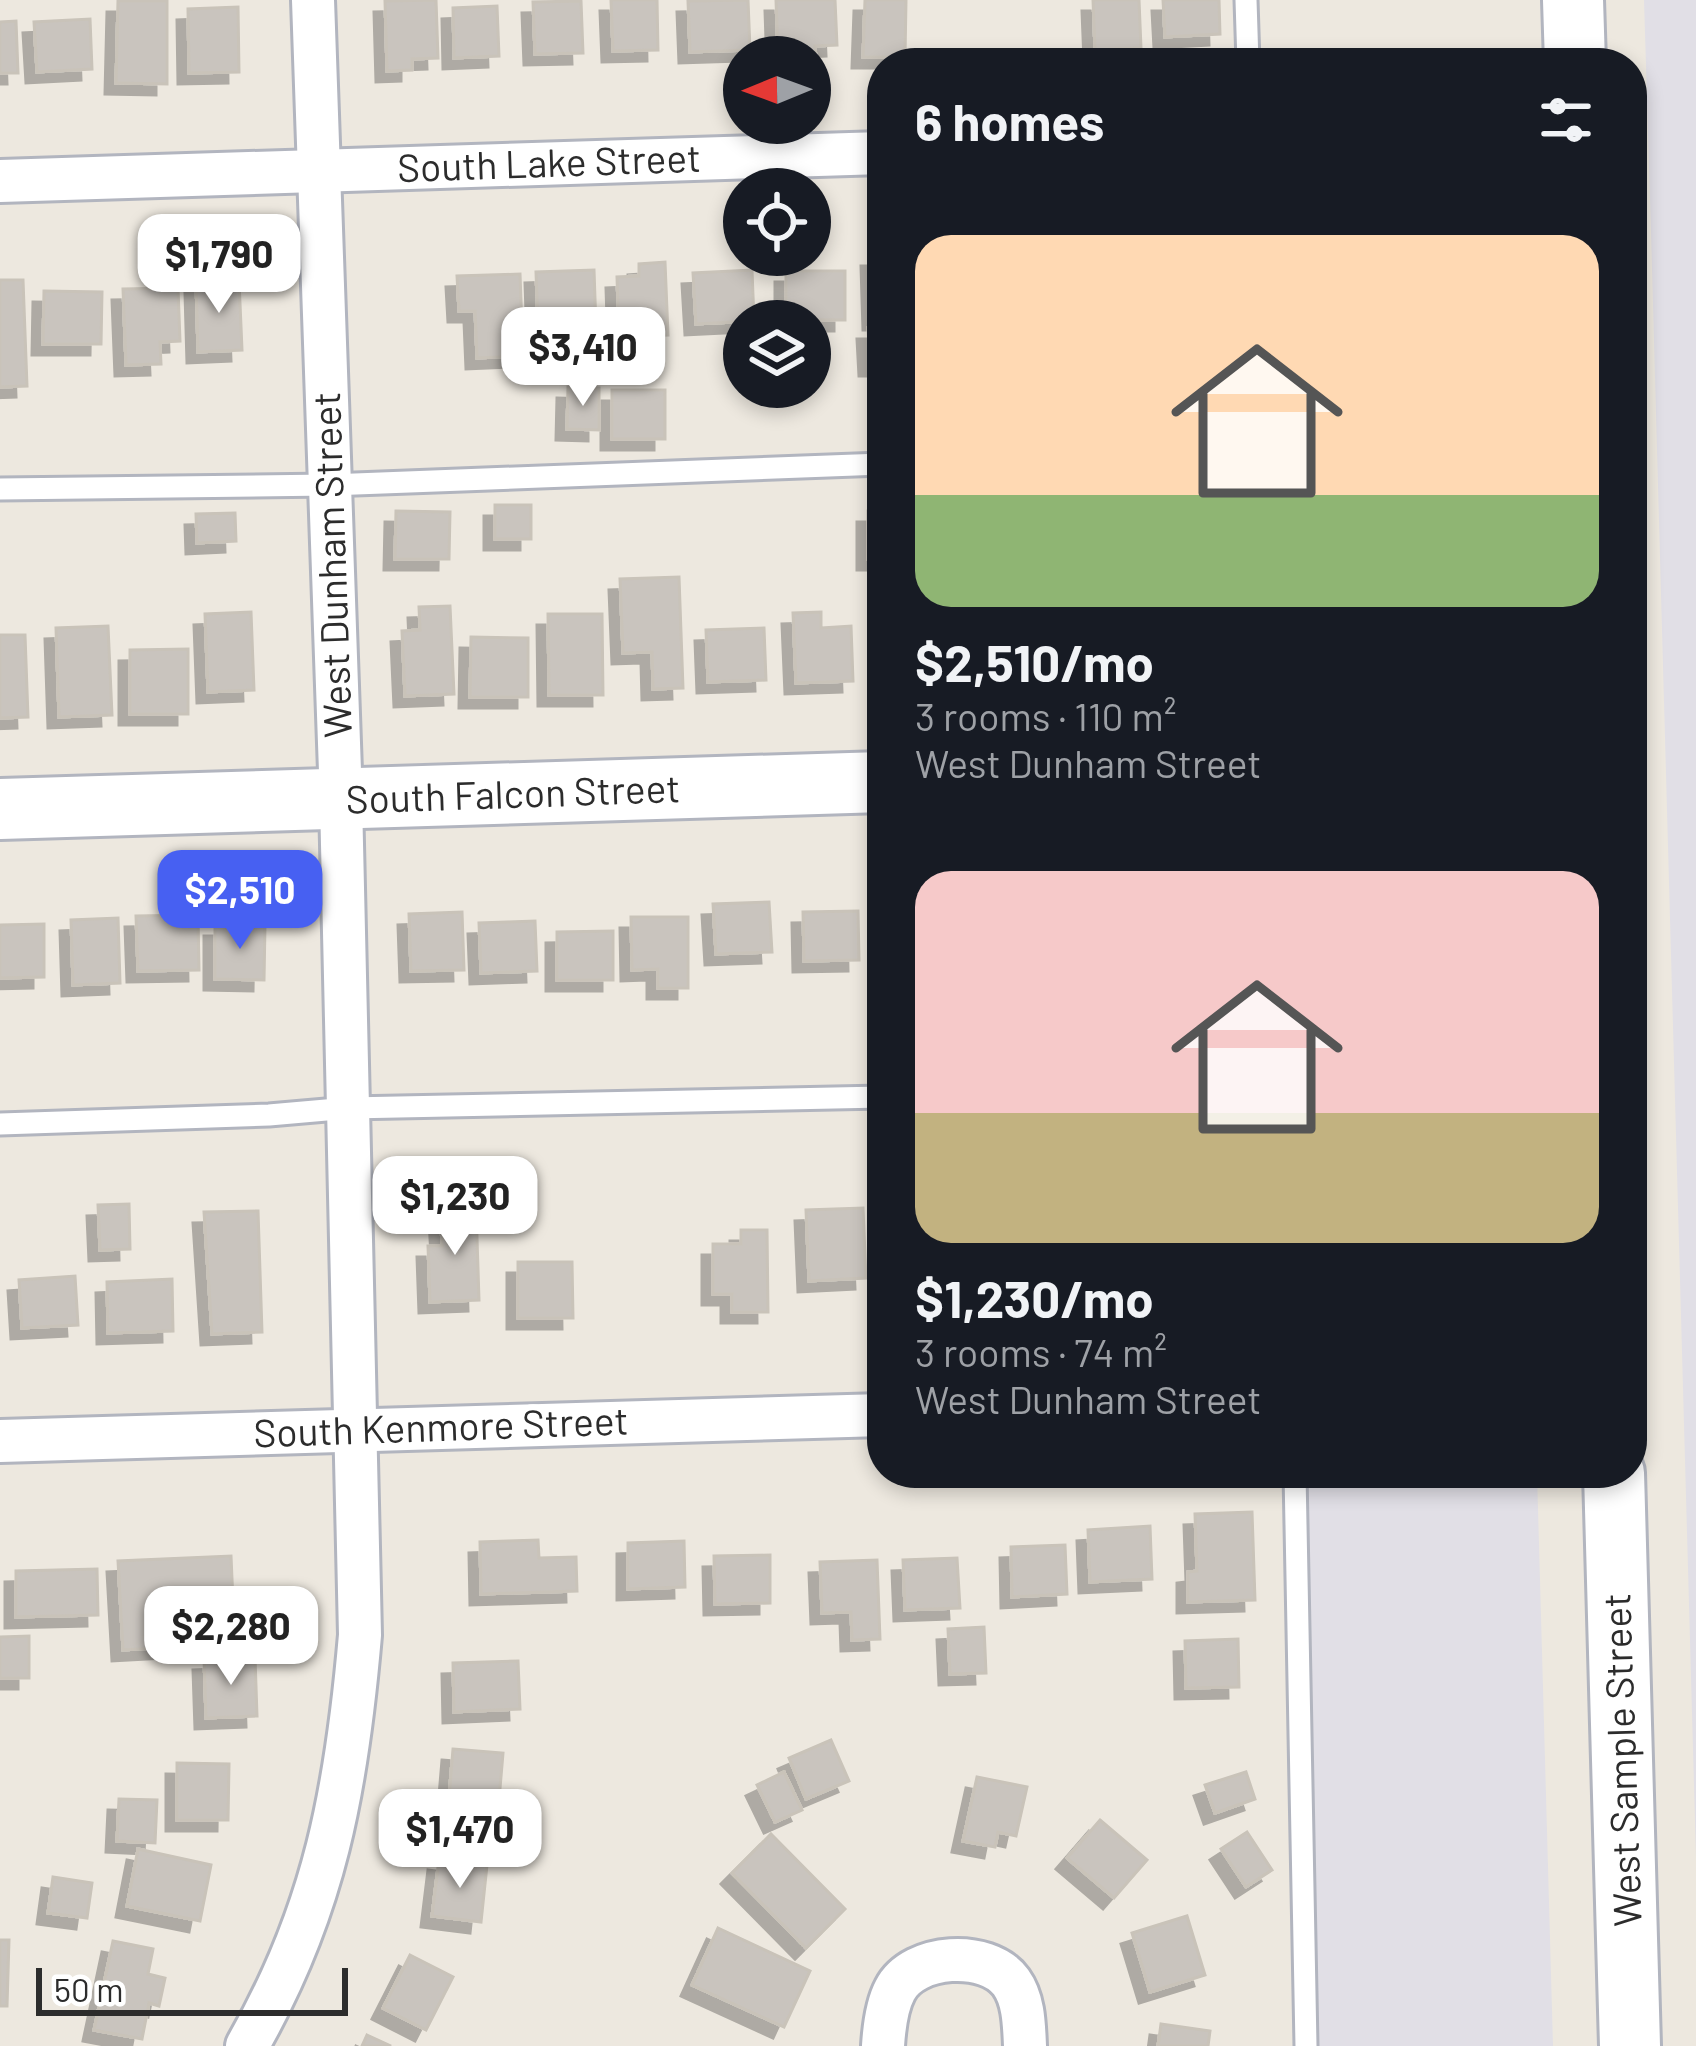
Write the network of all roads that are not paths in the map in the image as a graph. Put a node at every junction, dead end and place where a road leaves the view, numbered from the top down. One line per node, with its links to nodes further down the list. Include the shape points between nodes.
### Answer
1 (313, 0): 7 (street, West Dunham Street)
2 (1246, 0): 4 (lane)
3 (1573, 0): 5 (street)
4 (1248, 48)
5 (1575, 48)
6 (867, 153): 7 (street, South Lake Street)
7 (319, 171): 8 (street, South Lake Street); 10 (street, West Dunham Street)
8 (0, 181)
9 (867, 465): 10 (lane)
10 (329, 485): 11 (lane); 13 (street, West Dunham Street)
11 (0, 489)
12 (867, 782): 13 (street, South Falcon Street)
13 (340, 800): 14 (street, South Falcon Street); 16 (street, West Dunham Street)
14 (0, 809)
15 (867, 1097): 16 (lane)
16 (350, 1108): 17 (lane); 19 (street, West Dunham Street)
17 (0, 1124)
18 (867, 1414): 19 (street, South Kenmore Street)
19 (358, 1429): 20 (street, South Kenmore Street); 23 (street, West Dunham Street, via 360,1635 350,1747 334,1832 296,1948)
20 (0, 1441)
21 (1295, 1488): 26 (lane)
22 (1614, 1488): 27 (street, West Sample Street)
23 (248, 2046)
24 (883, 2046): 25 (street, via 895,1990 914,1968 978,1961 1010,1979)
25 (1025, 2046)
26 (1306, 2046)
27 (1630, 2046)

